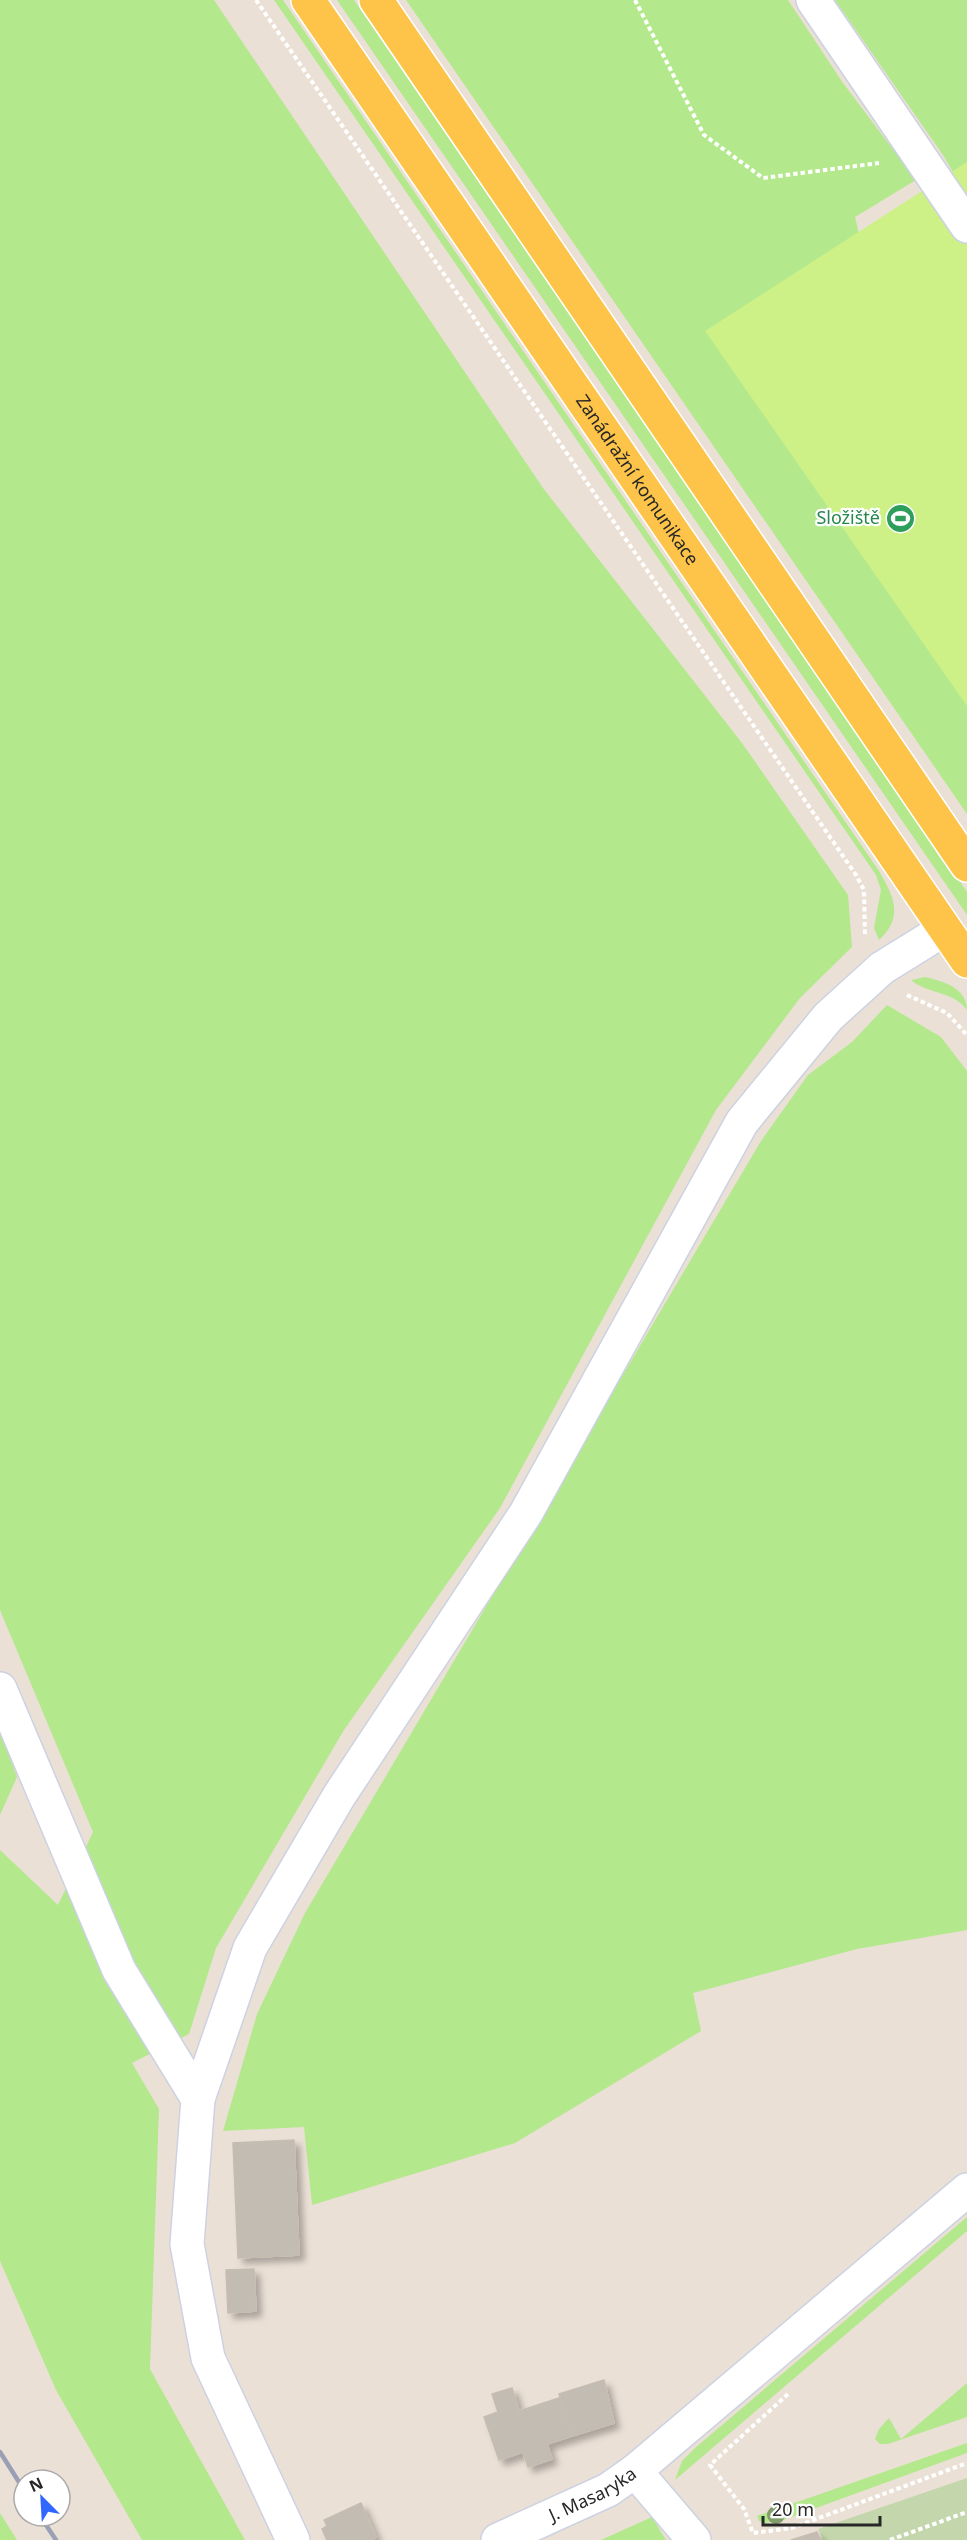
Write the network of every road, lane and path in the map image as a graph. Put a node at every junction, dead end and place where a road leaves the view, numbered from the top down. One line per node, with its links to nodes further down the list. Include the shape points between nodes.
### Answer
1 (256, 0): 10 (path, via 856,875 864,891)
2 (308, 0): 9 (main road, Zanádražní komunikace)
3 (376, 0): 8 (main road)
4 (635, 0): 6 (path, via 704,135 764,178)
5 (813, 0): 6 (street)
6 (919, 158): 7 (street)
7 (967, 226)
8 (967, 865)
9 (945, 929): 11 (main road, Zanádražní komunikace); 15 (street, via 882,968 828,1017 742,1122 526,1513 339,1796 250,1948)
10 (865, 940)
11 (967, 961)
12 (903, 993): 13 (path, via 947,1013)
13 (967, 1035)
14 (0, 1689): 15 (street, via 119,1970)
15 (198, 2099): 22 (street, via 188,2244 208,2358)
16 (967, 2190): 19 (street)
17 (794, 2388): 18 (path, via 710,2465 744,2509 753,2533 792,2528)
18 (967, 2463)
19 (635, 2471): 23 (street, J. Masaryka, via 608,2490); 24 (street, J. Masaryka)
20 (967, 2512): 21 (path)
21 (893, 2539)
22 (293, 2540)
23 (498, 2540)
24 (694, 2540)

